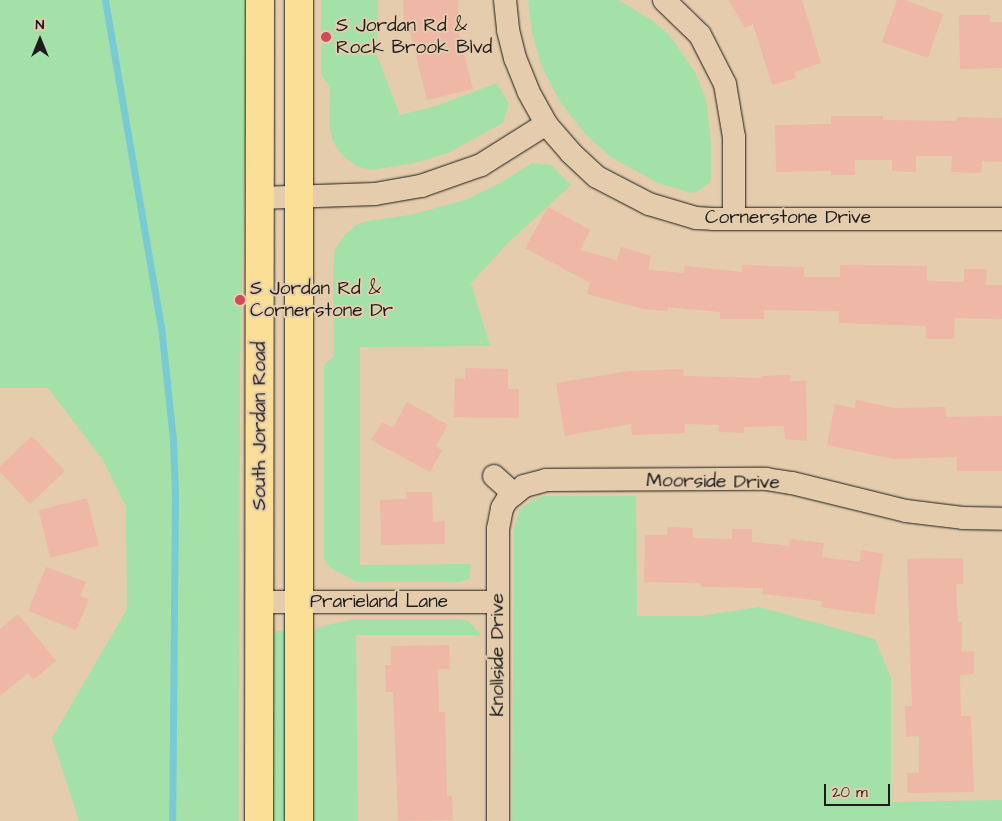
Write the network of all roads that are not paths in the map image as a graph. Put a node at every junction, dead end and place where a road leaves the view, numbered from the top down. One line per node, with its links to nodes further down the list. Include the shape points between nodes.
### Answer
1 (260, 0): 7 (main road, South Jordan Road)
2 (299, 0): 6 (main road, South Jordan Road)
3 (505, 0): 5 (street, Cornerstone Drive, via 515,58)
4 (664, 0): 8 (street, via 700,35 725,84 734,137)
5 (546, 124): 6 (street, via 480,165 421,186 375,194); 8 (street, Cornerstone Drive, via 584,165 625,193 688,216)
6 (300, 197): 7 (street); 14 (main road, South Jordan Road)
7 (260, 198): 13 (main road, South Jordan Road)
8 (734, 219): 9 (street, Cornerstone Drive)
9 (1002, 219)
10 (494, 476): 11 (street)
11 (514, 494): 12 (street, Moorside Drive, via 529,484 546,480 766,480 792,483 906,512); 15 (street, Knollside Drive, via 507,500 499,519)
12 (1002, 519)
13 (260, 602): 14 (street, Prarieland Lane); 16 (main road, South Jordan Road)
14 (299, 602): 15 (street, Prarieland Lane); 17 (main road, South Jordan Road)
15 (498, 602): 18 (street, Knollside Drive)
16 (259, 821)
17 (299, 821)
18 (498, 821)

